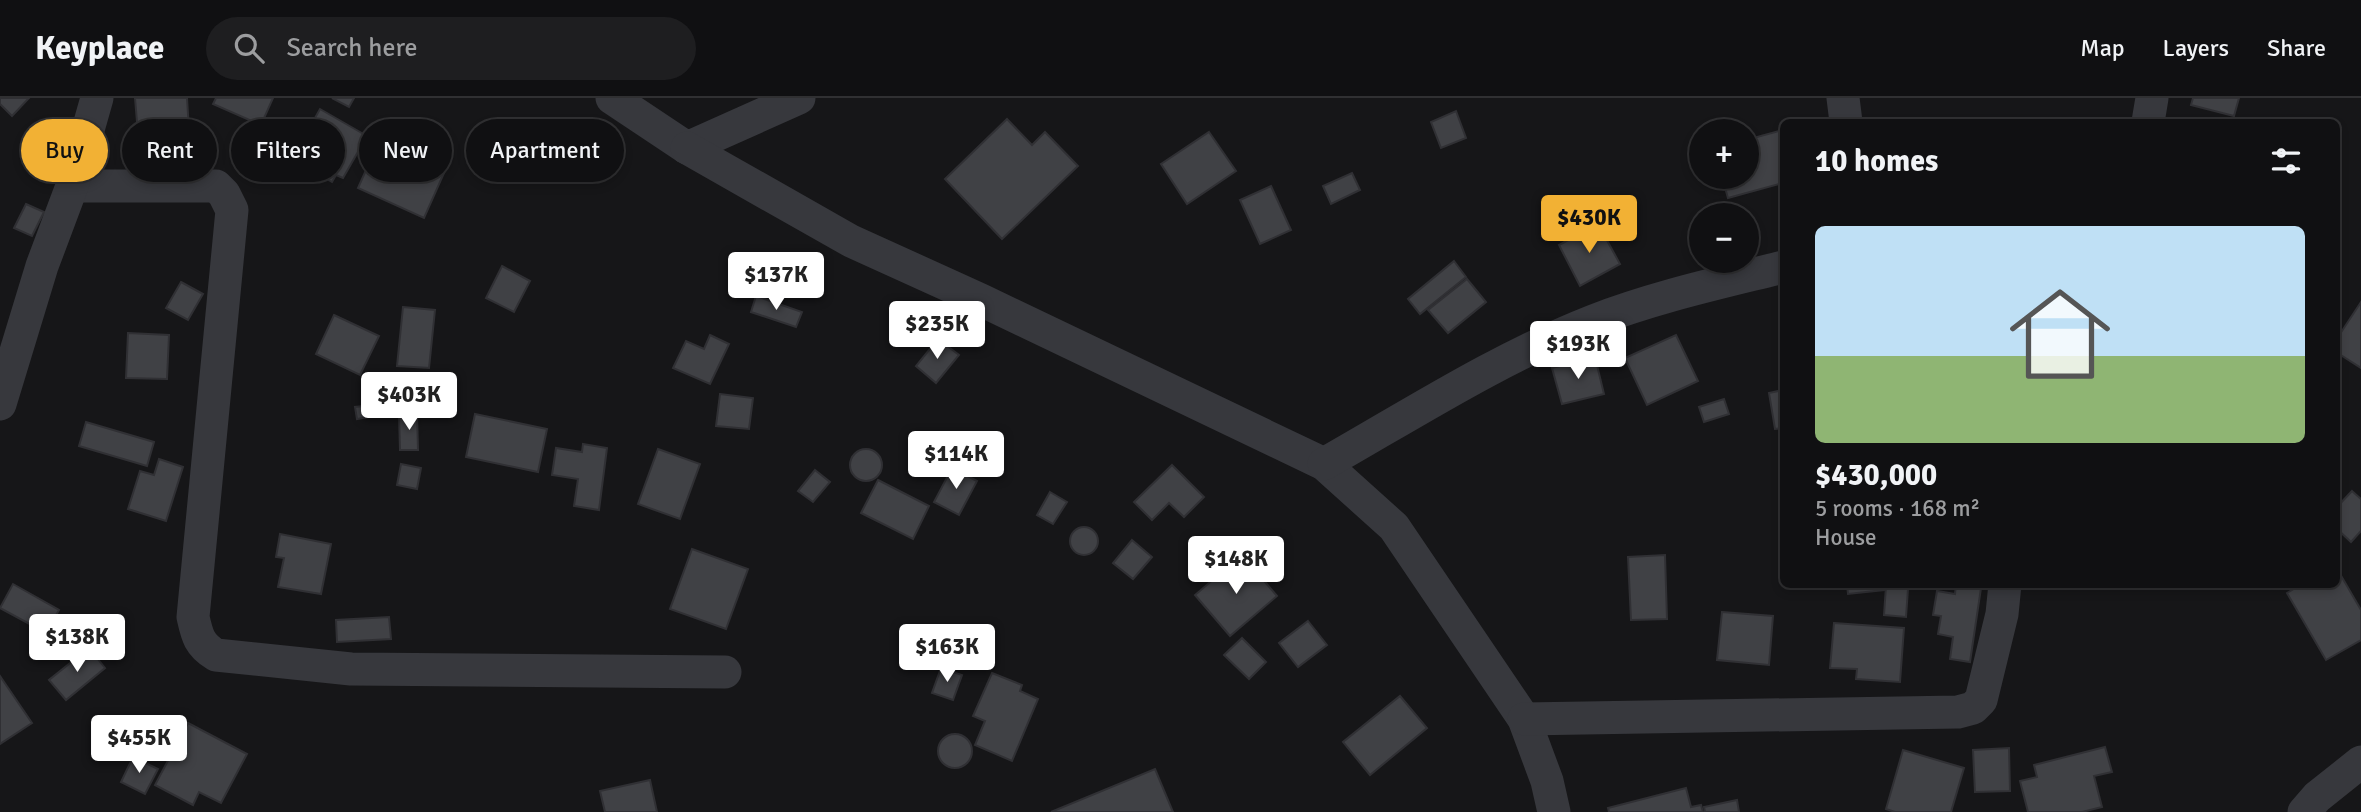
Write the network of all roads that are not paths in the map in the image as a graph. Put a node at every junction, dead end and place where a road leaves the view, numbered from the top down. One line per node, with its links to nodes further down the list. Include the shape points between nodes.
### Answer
1 (97, 98): 9 (street)
2 (612, 98): 8 (street)
3 (799, 98): 8 (street)
4 (1843, 98): 6 (street)
5 (2152, 98): 7 (street)
6 (1846, 119)
7 (2148, 119)
8 (687, 148): 12 (street, via 850,240)
9 (72, 186): 11 (street); 14 (street, via 216,187 232,210 193,617 203,647 216,655 351,669)
10 (1780, 268): 12 (street, via 1656,299 1591,322 1502,363)
11 (0, 404)
12 (1324, 464): 15 (street, via 1395,527)
13 (2005, 588): 15 (street, via 1982,699 1973,708 1944,713)
14 (725, 672)
15 (1524, 719): 17 (street)
16 (2361, 762): 18 (street)
17 (1554, 812)
18 (2304, 812)

